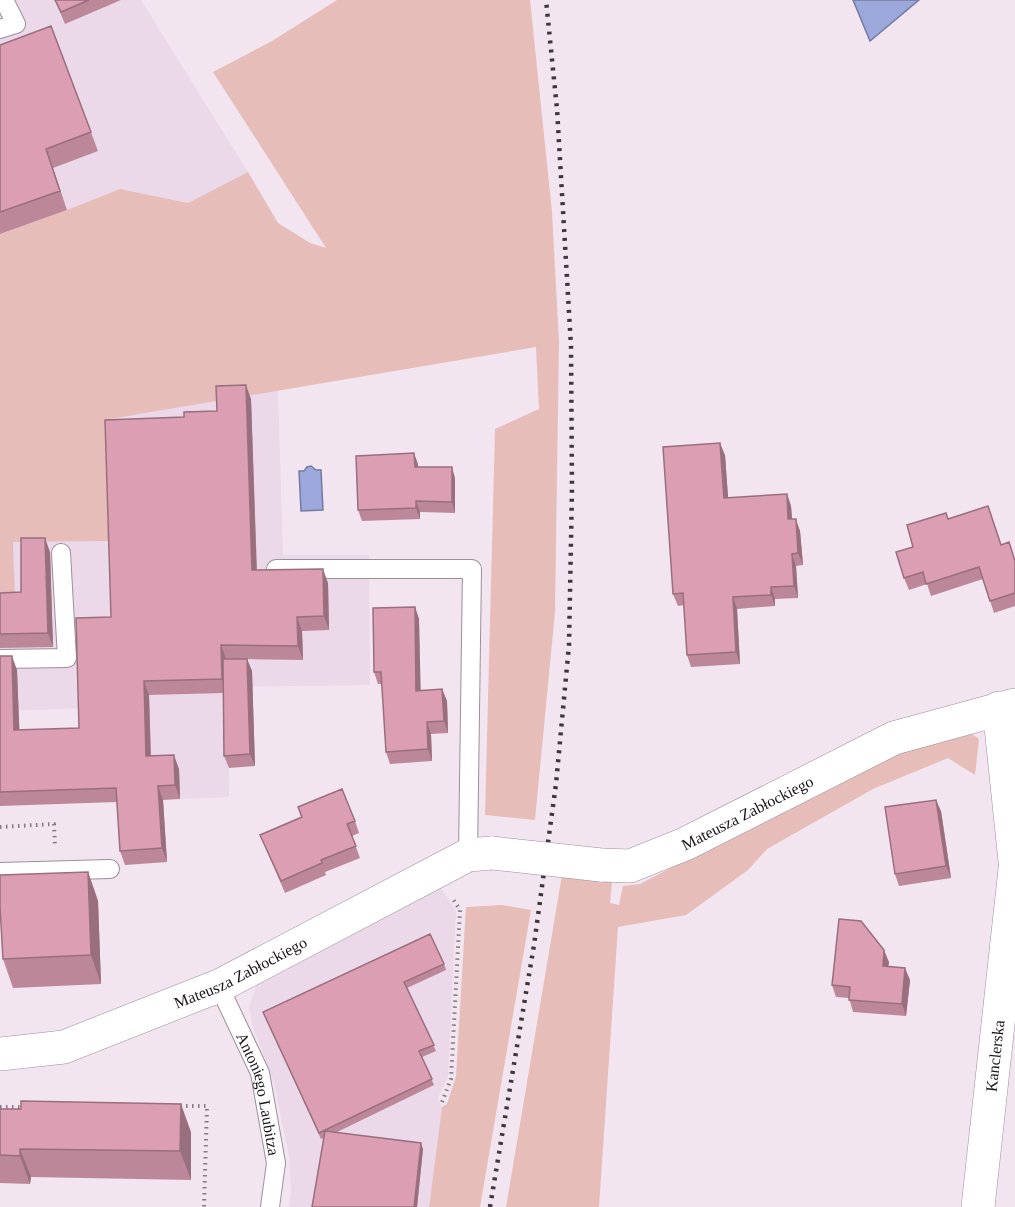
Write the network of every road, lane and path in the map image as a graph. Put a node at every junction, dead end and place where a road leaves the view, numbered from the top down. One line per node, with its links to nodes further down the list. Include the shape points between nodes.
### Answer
1 (4, 0): 2 (lane, via 15,24)
2 (0, 30)
3 (61, 553): 5 (lane, via 67,658)
4 (276, 569): 8 (lane, via 472,569)
5 (0, 659)
6 (1007, 706): 8 (street, Mateusza Zabłockiego, bridge, via 894,738 685,844 630,867); 9 (street)
7 (0, 827): 12 (path, via 54,824)
8 (480, 854): 14 (street, Mateusza Zabłockiego)
9 (1015, 861)
10 (110, 869): 12 (lane)
11 (1015, 869): 23 (street, Kanclerska)
12 (56, 870): 13 (lane)
13 (0, 872)
14 (435, 872): 15 (street, Mateusza Zabłockiego); 17 (path, via 460,910 451,1079)
15 (219, 986): 16 (street, Mateusza Zabłockiego, via 64,1047); 22 (lane, Antoniego Laubitza, via 260,1073 276,1162)
16 (0, 1054)
17 (442, 1102)
18 (172, 1106): 21 (path, via 207,1106)
19 (0, 1107): 20 (path)
20 (34, 1107)
21 (204, 1207)
22 (270, 1207)
23 (978, 1207)

